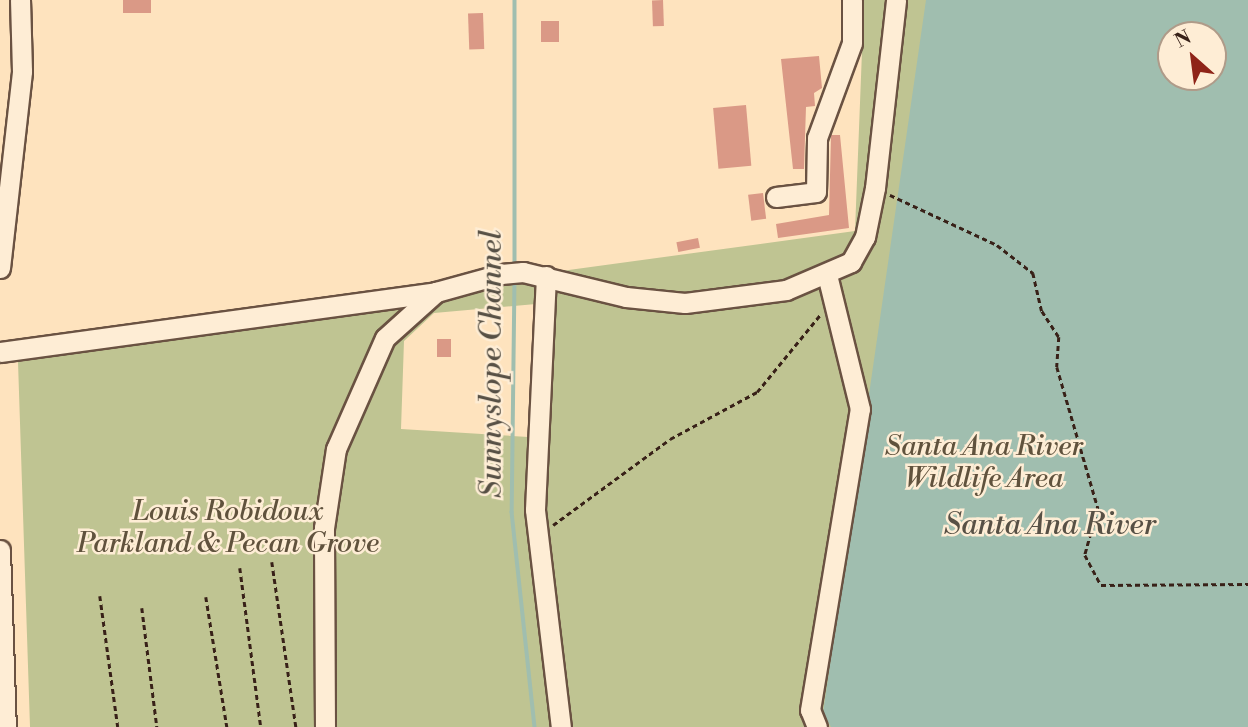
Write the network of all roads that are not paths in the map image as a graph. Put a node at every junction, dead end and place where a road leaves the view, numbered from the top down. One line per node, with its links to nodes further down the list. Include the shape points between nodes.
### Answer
1 (20, 0): 5 (street, via 22,71)
2 (852, 0): 4 (street, via 852,43 817,138 816,191)
3 (896, 0): 6 (street, via 865,237 851,262)
4 (776, 197)
5 (0, 268)
6 (827, 275): 7 (street, via 786,290 685,303 626,298); 14 (street, via 860,409 810,710)
7 (546, 276): 8 (street, via 501,274); 13 (street, via 538,538)
8 (436, 292): 9 (street); 12 (street, via 385,338 336,449 324,528)
9 (0, 352)
10 (0, 550): 11 (street)
11 (6, 727)
12 (325, 727)
13 (561, 727)
14 (817, 727)

